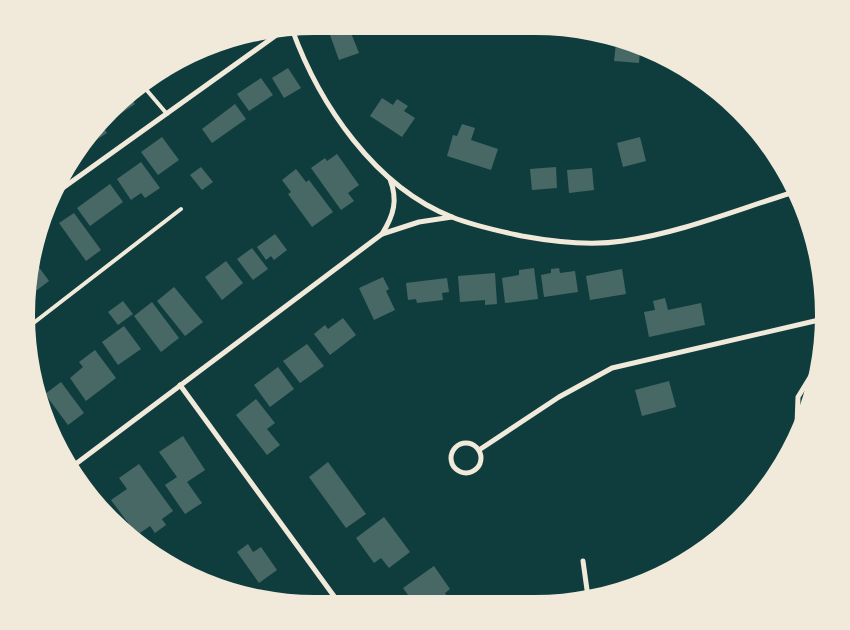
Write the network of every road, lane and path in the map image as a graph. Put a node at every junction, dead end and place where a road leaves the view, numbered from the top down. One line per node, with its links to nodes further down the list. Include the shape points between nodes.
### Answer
1 (295, 36): 5 (street, via 333,112 348,134)
2 (272, 38): 4 (street)
3 (147, 91): 4 (lane)
4 (167, 114): 6 (street)
5 (390, 178): 9 (street); 10 (street, via 395,203 390,222)
6 (68, 185)
7 (787, 194): 9 (street, via 668,231 621,241 570,243 539,239)
8 (181, 209): 12 (lane)
9 (452, 217): 10 (street, via 419,222)
10 (382, 234): 14 (street)
11 (815, 321): 16 (street, via 612,368 559,397)
12 (35, 322)
13 (806, 383): 15 (street, via 798,396)
14 (180, 385): 17 (street); 20 (street)
15 (797, 412)
16 (479, 450): 16 (street, via 469,443 457,445 450,455 452,466 462,473 474,471 481,462)
17 (77, 462)
18 (583, 561): 19 (street)
19 (587, 590)
20 (333, 595)

